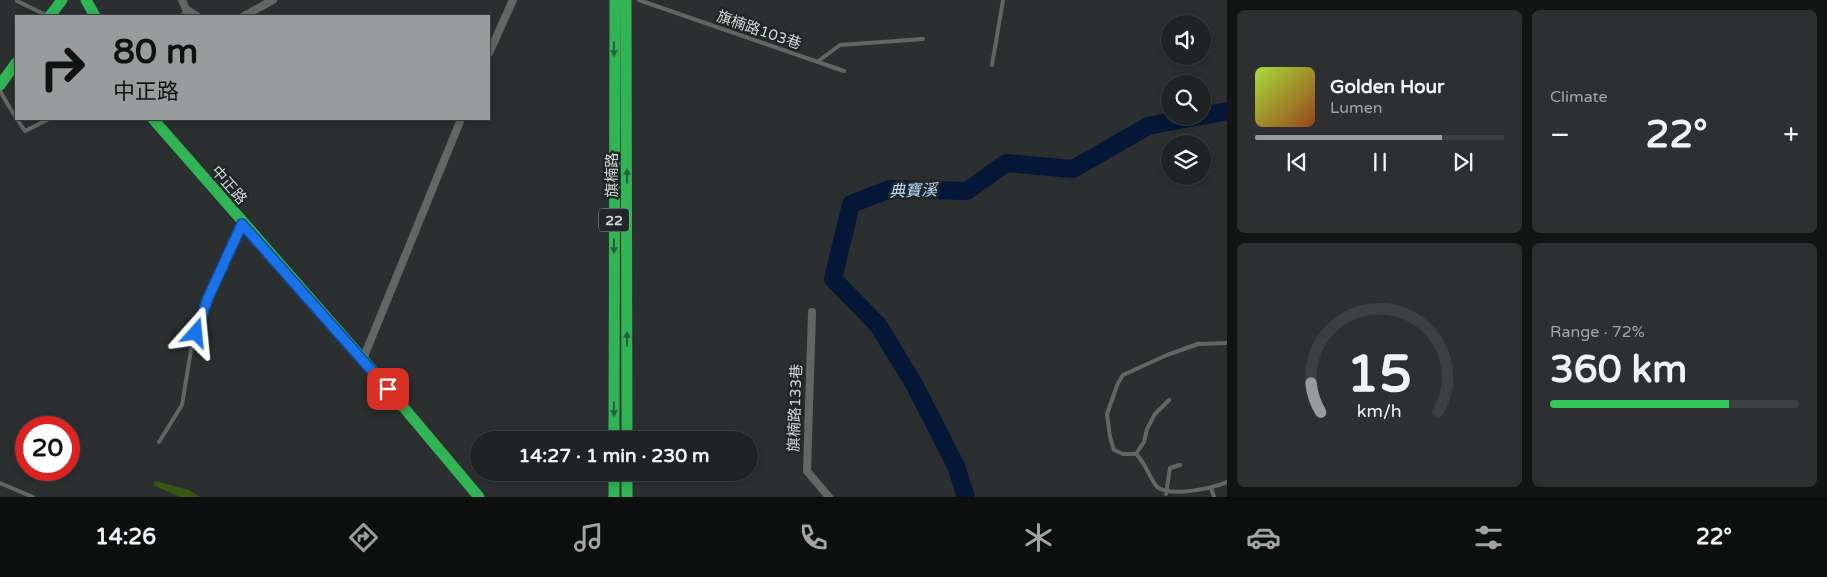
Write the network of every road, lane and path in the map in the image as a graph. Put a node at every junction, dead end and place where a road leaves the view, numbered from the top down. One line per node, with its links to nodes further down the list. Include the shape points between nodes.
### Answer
1 (62, 0): 13 (main road)
2 (86, 0): 14 (main road)
3 (182, 0): 11 (street)
4 (273, 0): 15 (street)
5 (513, 0): 17 (street)
6 (614, 0): 34 (main road, 旗楠路 / 22, one-way to 34)
7 (626, 0): 35 (main road, 旗楠路 / 22, one-way to 7)
8 (638, 0): 18 (lane, 旗楠路103巷)
9 (1003, 0): 20 (lane)
10 (17, 1): 12 (lane)
11 (184, 13)
12 (47, 15)
13 (50, 15)
14 (94, 15)
15 (246, 15)
16 (923, 39): 18 (lane, via 840,45)
17 (490, 51)
18 (817, 62): 21 (lane, 旗楠路103巷)
19 (15, 63): 22 (main road)
20 (992, 65)
21 (844, 72)
22 (0, 85)
23 (0, 91): 24 (lane)
24 (15, 115)
25 (18, 120): 26 (lane, via 24,131)
26 (47, 120)
27 (154, 120): 29 (main road, 中正路)
28 (461, 120): 32 (street)
29 (242, 224): 32 (main road, 中正路); 36 (lane, via 202,316 191,350 182,405)
30 (812, 312): 49 (street, 旗楠路133巷, via 807,471)
31 (1227, 344): 37 (lane, via 1198,344 1120,378 1107,414 1110,437 1114,450)
32 (363, 359): 45 (main road, 中正路)
33 (1170, 400): 37 (lane, via 1155,414)
34 (614, 431)
35 (627, 431)
36 (159, 442)
37 (1136, 454): 44 (lane, via 1157,488)
38 (1180, 465): 44 (lane, via 1170,468)
39 (614, 481): 47 (main road)
40 (628, 481): 48 (main road)
41 (1227, 482): 43 (lane)
42 (0, 483): 46 (lane)
43 (1211, 488): 44 (lane, via 1187,495); 50 (lane)
44 (1166, 494)
45 (477, 496)
46 (33, 497)
47 (614, 497)
48 (628, 497)
49 (829, 497)
50 (1214, 497)

